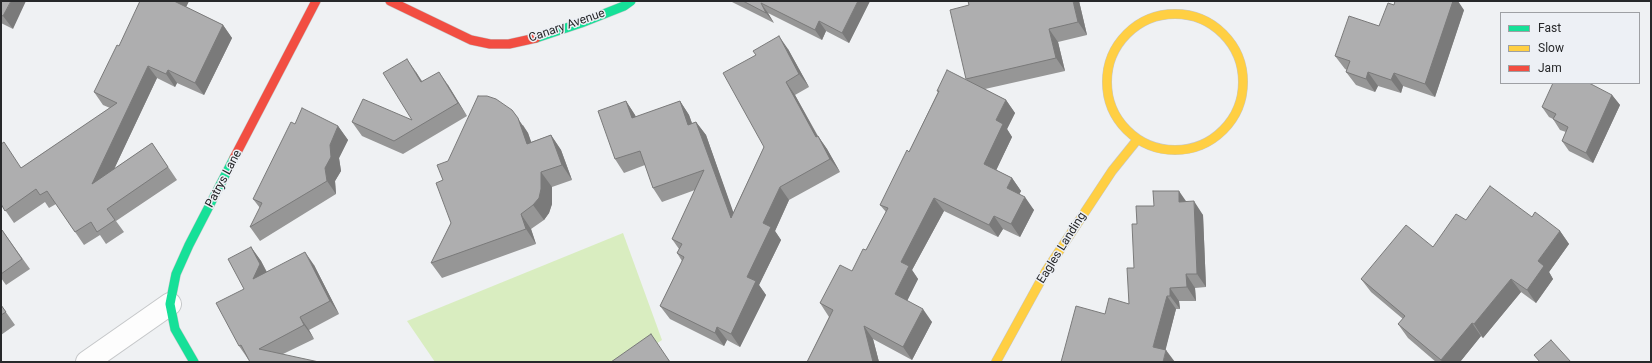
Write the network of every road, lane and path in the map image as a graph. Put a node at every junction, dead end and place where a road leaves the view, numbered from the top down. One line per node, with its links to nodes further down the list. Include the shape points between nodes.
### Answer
1 (316, 1): 5 (street, Patrys Lane, via 189,245 176,274)
2 (390, 1): 3 (street, Canary Avenue, via 471,40 509,44 542,37 624,6)
3 (631, 1)
4 (1137, 140): 4 (street, via 1123,127 1112,111 1107,92 1107,72 1112,54 1123,37 1138,24 1162,15 1194,16 1212,25 1226,38 1237,54 1242,73 1243,93 1237,111 1226,128 1212,141 1194,148 1175,151 1155,148); 8 (street, Eagles Landing, via 1112,171 1066,240)
5 (170, 304): 6 (street); 7 (street, Patrys Lane, via 175,329)
6 (87, 362)
7 (194, 362)
8 (996, 362)

